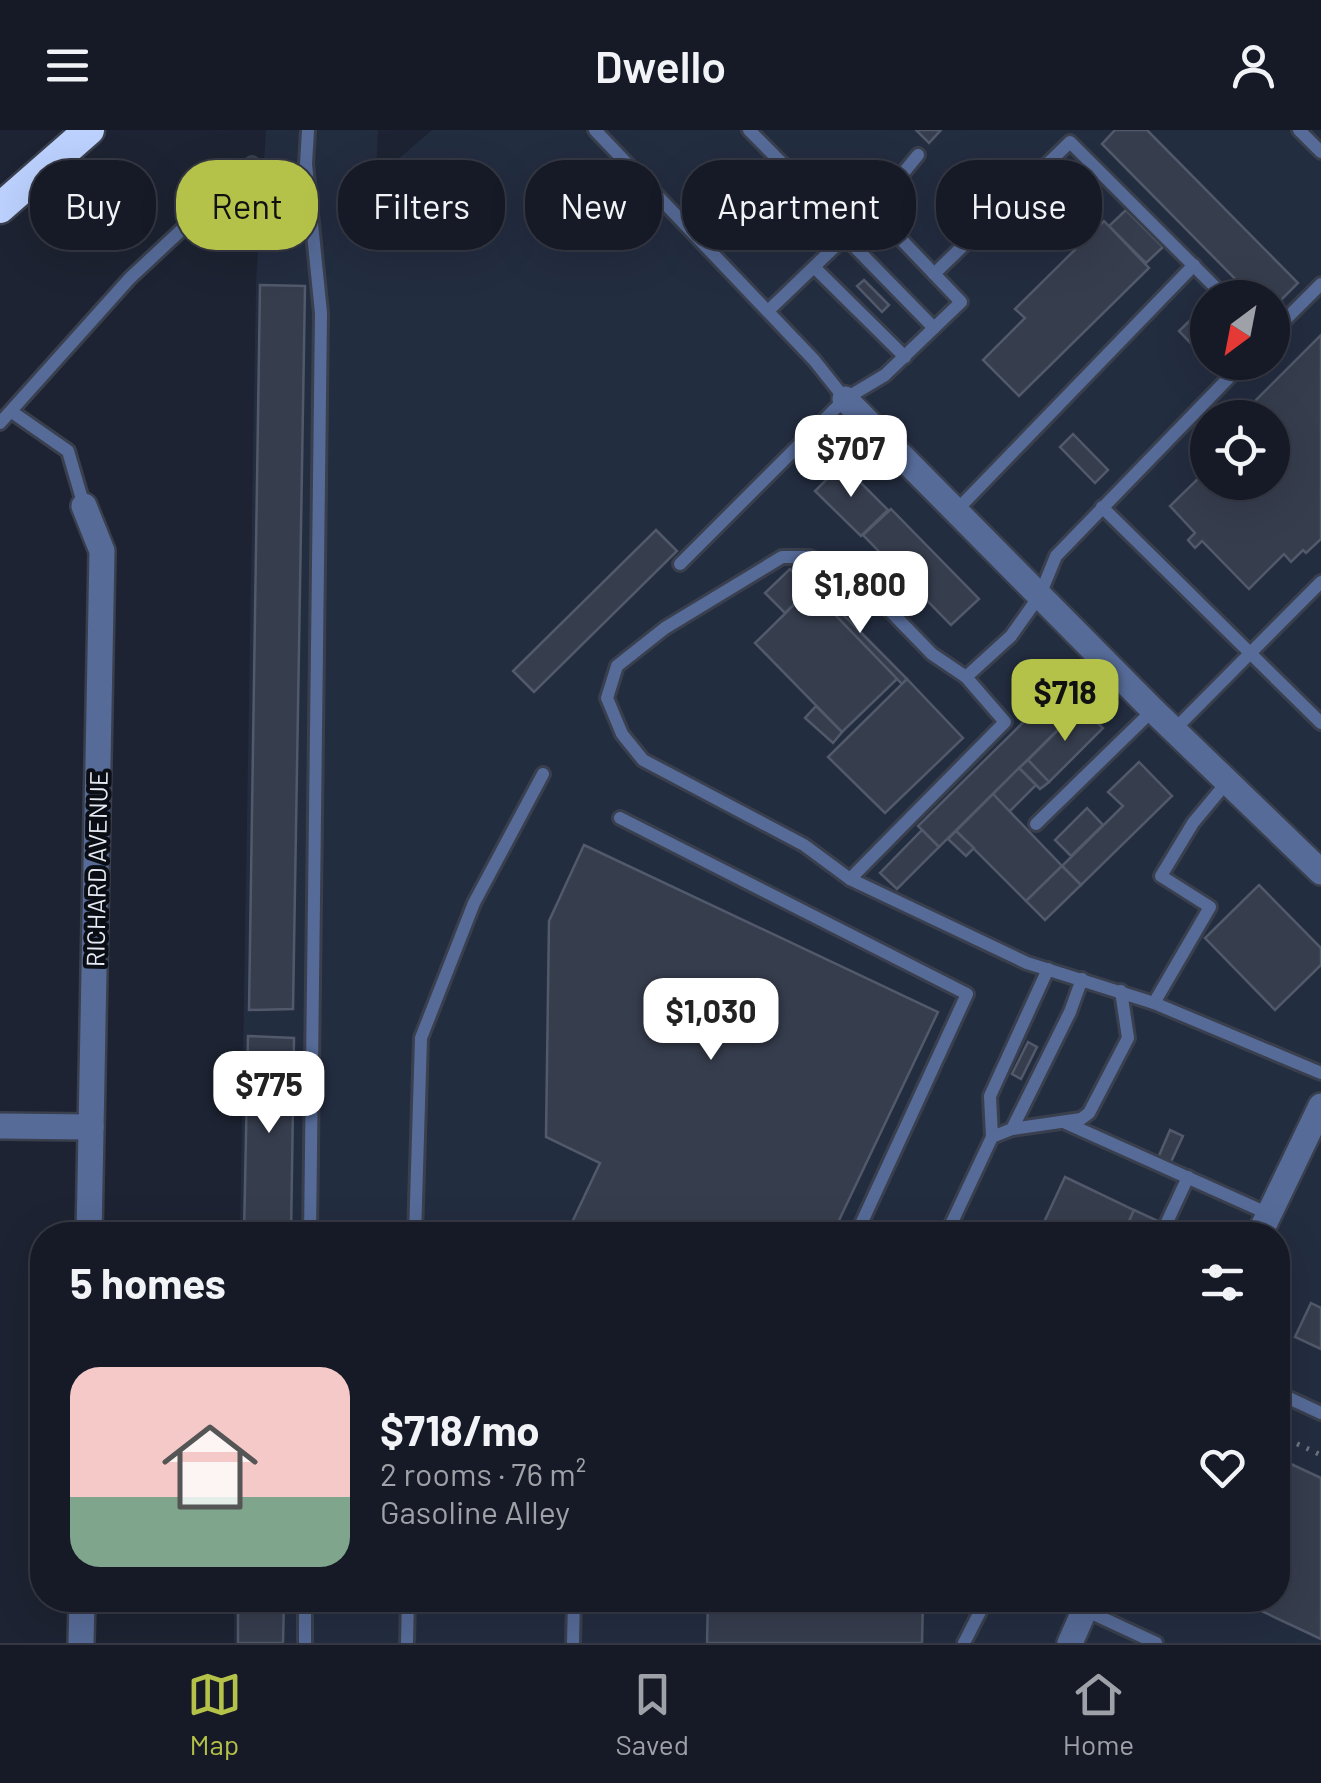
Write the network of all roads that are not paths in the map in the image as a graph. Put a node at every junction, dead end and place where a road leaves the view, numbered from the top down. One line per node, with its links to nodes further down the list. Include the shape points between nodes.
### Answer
1 (89, 130): 12 (highway)
2 (308, 130): 60 (lane, via 321,313)
3 (595, 130): 22 (lane)
4 (749, 130): 10 (lane)
5 (1058, 130): 7 (lane)
6 (1299, 130): 8 (lane)
7 (1070, 142): 17 (lane); 19 (lane)
8 (1321, 152)
9 (918, 155): 11 (lane)
10 (778, 160)
11 (914, 160)
12 (0, 208)
13 (176, 235): 28 (lane)
14 (832, 250): 18 (lane)
15 (863, 250): 24 (lane)
16 (911, 250): 19 (lane)
17 (1194, 265): 20 (lane); 32 (lane)
18 (814, 267): 22 (lane); 25 (lane)
19 (934, 274): 24 (lane, via 961,302)
20 (1209, 280)
21 (1321, 284): 23 (lane)
22 (768, 312): 27 (lane)
23 (1290, 316)
24 (934, 328): 25 (lane)
25 (905, 356): 27 (lane)
26 (1226, 380): 31 (lane)
27 (845, 399): 32 (street); 33 (lane)
28 (12, 412): 29 (lane); 30 (lane, via 68,451)
29 (0, 423)
30 (84, 506): 55 (street, RICHARD AVENUE, via 102,551)
31 (1102, 507): 35 (lane, via 1056,556); 36 (lane)
32 (956, 511): 35 (street)
33 (680, 564)
34 (1321, 582): 36 (lane)
35 (1040, 595): 37 (lane, via 1011,636); 38 (street)
36 (1250, 653): 39 (lane); 40 (lane)
37 (966, 677): 46 (lane, via 1005,722); 46 (lane, via 932,654 864,584 810,556 782,558 665,628 616,666 606,698 643,760 804,845)
38 (1153, 710): 40 (street); 44 (lane)
39 (1318, 715)
40 (1174, 730): 42 (street)
41 (543, 774): 61 (lane, via 474,903 420,1038)
42 (1227, 782): 45 (street); 50 (lane, via 1161,876 1210,907)
43 (620, 818): 62 (lane, via 967,994)
44 (1036, 824)
45 (1321, 872)
46 (850, 879): 47 (lane)
47 (1048, 969): 48 (lane); 57 (lane, via 990,1096)
48 (1082, 979): 49 (lane); 56 (lane)
49 (1121, 990): 50 (lane); 53 (lane, via 1128,1038 1090,1113)
50 (1154, 1003): 51 (lane)
51 (1321, 1073)
52 (1321, 1106): 66 (street)
53 (1066, 1123): 56 (lane); 58 (lane)
54 (0, 1126): 55 (street)
55 (90, 1127): 59 (street, RICHARD AVENUE)
56 (1012, 1129): 57 (lane)
57 (992, 1137): 63 (lane)
58 (1188, 1178): 64 (lane); 65 (lane)
59 (88, 1222)
60 (310, 1222)
61 (414, 1222)
62 (862, 1222)
63 (952, 1222)
64 (1166, 1222)
65 (1261, 1222)
66 (1265, 1222)
67 (1290, 1398): 68 (lane)
68 (1321, 1413)
69 (82, 1612): 76 (street)
70 (306, 1612): 77 (lane)
71 (408, 1612): 78 (lane)
72 (574, 1612): 79 (lane)
73 (980, 1612): 80 (lane)
74 (1084, 1612): 81 (street)
75 (1103, 1612): 82 (lane)
76 (81, 1643)
77 (305, 1643)
78 (407, 1643)
79 (573, 1643)
80 (964, 1643)
81 (1070, 1643)
82 (1156, 1643)

